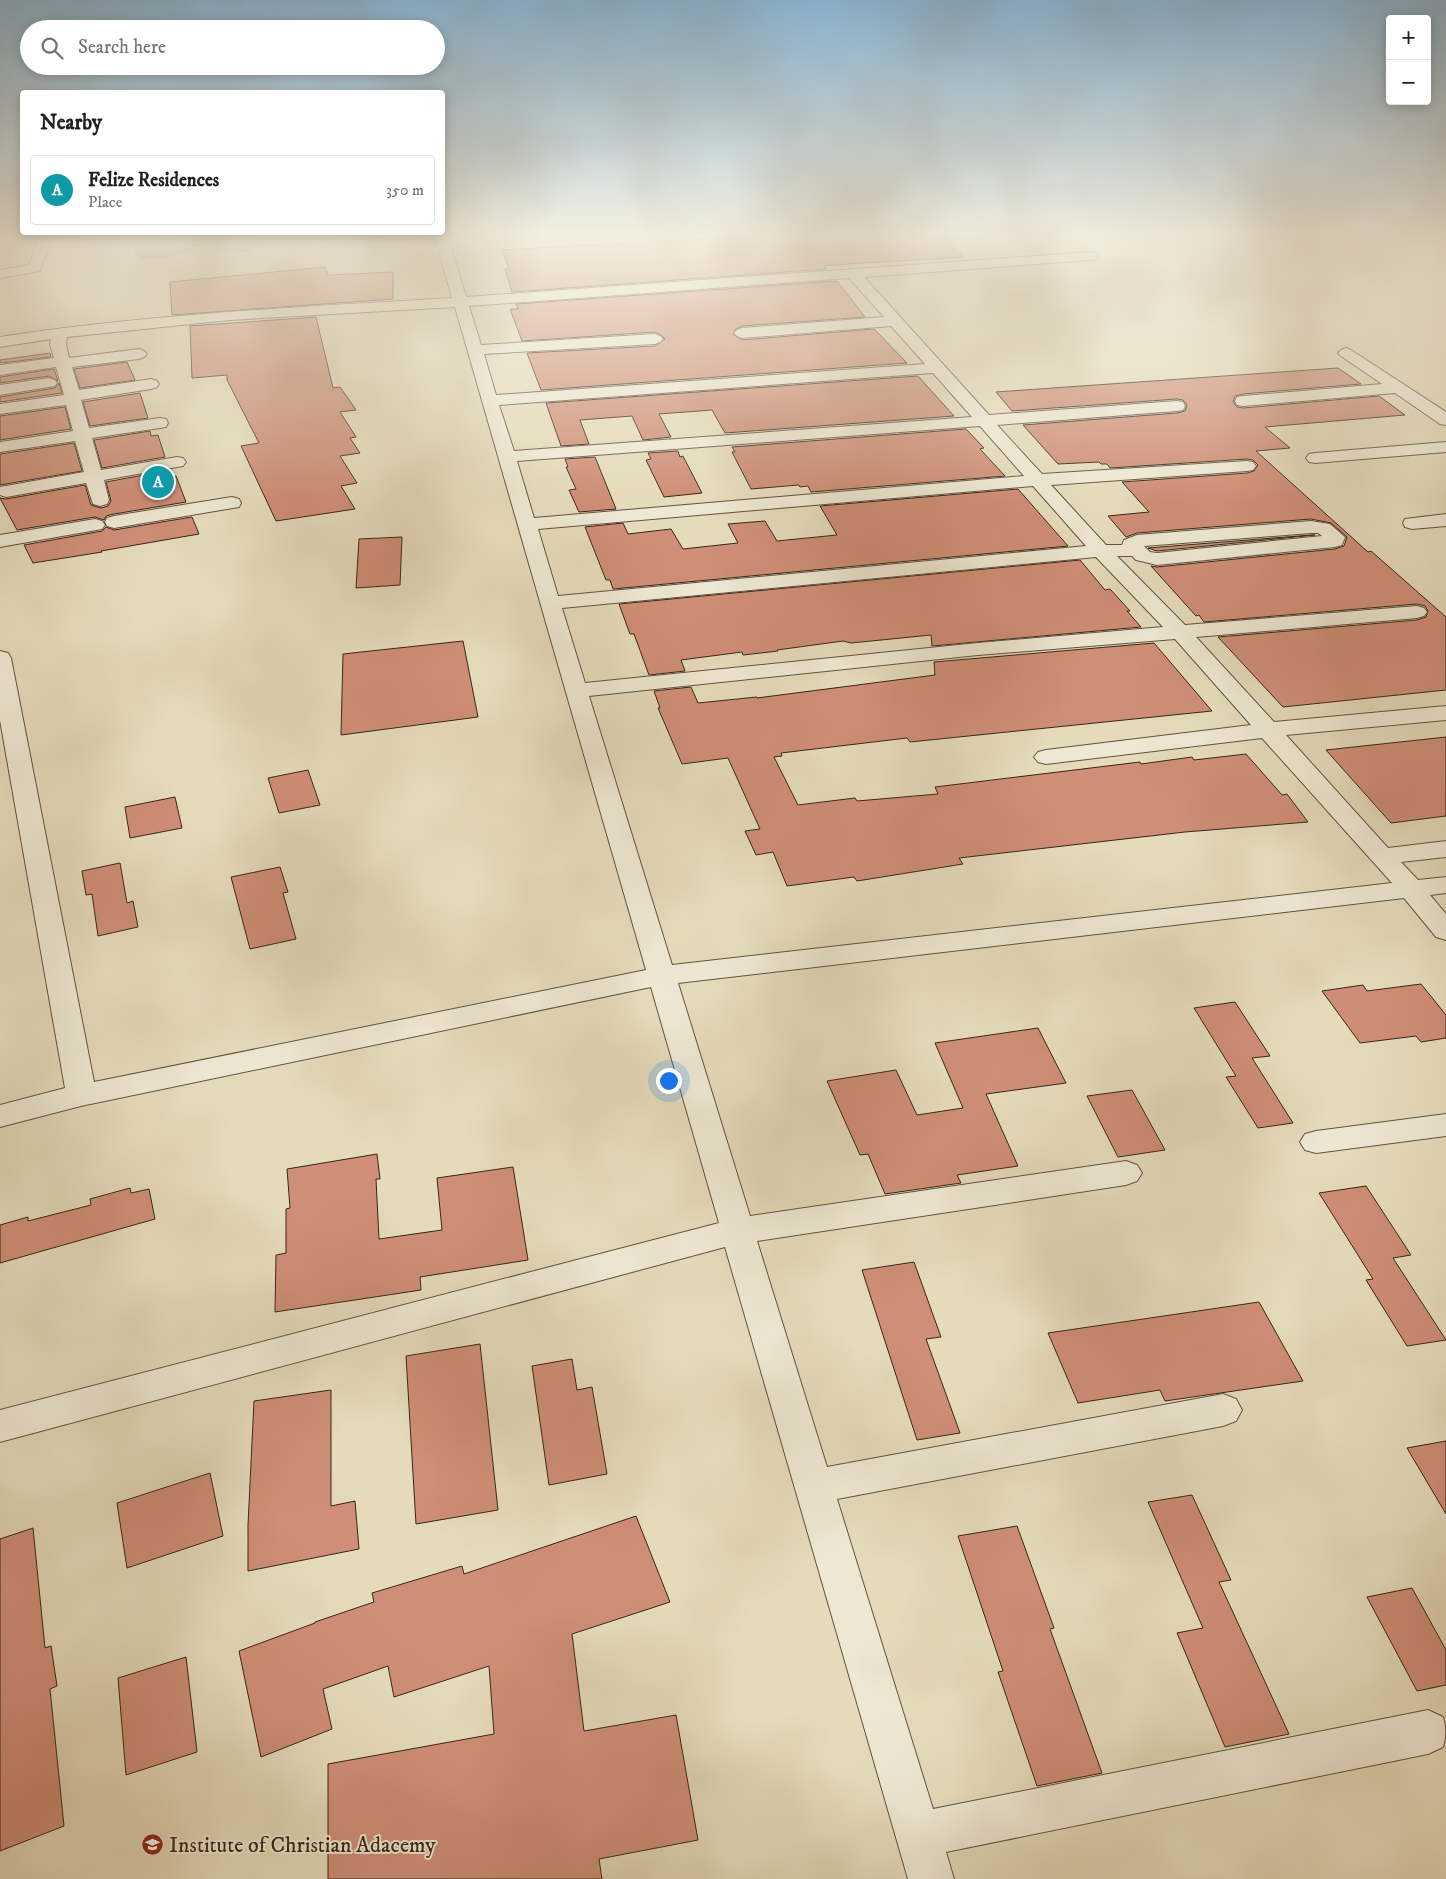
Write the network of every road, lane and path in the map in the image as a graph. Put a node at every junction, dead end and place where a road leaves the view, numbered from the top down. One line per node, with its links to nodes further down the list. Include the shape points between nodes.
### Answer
1 (204, 325): 9 (street)
2 (467, 325): 8 (street)
3 (848, 325): 5 (street)
4 (898, 325): 13 (street)
5 (742, 333)
6 (655, 339): 8 (street)
7 (0, 342): 9 (street)
8 (474, 350): 19 (street)
9 (61, 351): 10 (street); 11 (street); 14 (street); 18 (street)
10 (0, 353)
11 (139, 354)
12 (1346, 354): 16 (street)
13 (936, 368): 19 (street); 23 (street)
14 (0, 370)
15 (152, 384): 18 (street)
16 (1397, 388): 20 (street); 24 (street)
17 (0, 390): 18 (street)
18 (71, 392): 22 (street); 26 (street)
19 (490, 401): 29 (street)
20 (1243, 401)
21 (1177, 406): 23 (street)
22 (0, 409)
23 (982, 420): 29 (street); 34 (street)
24 (1446, 420)
25 (160, 423): 26 (street)
26 (82, 434): 27 (street); 33 (street)
27 (0, 447)
28 (1446, 448): 30 (street)
29 (506, 457): 40 (street)
30 (1315, 458)
31 (177, 462): 33 (street)
32 (1247, 466): 34 (street)
33 (93, 476): 35 (street); 36 (street)
34 (1038, 480): 40 (street); 43 (street)
35 (6, 491)
36 (100, 500)
37 (232, 503): 41 (street)
38 (1446, 520): 39 (street)
39 (1412, 523)
40 (526, 524): 44 (street)
41 (0, 541)
42 (1136, 550): 42 (street, via 1143,556 1157,559 1335,541 1335,537 1323,528 1311,527 1137,541 1132,544); 43 (street)
43 (1101, 551): 44 (street); 46 (street)
44 (550, 603): 48 (street)
45 (1417, 612): 46 (street)
46 (1180, 632): 48 (street, via 978,649); 50 (street)
47 (0, 658): 58 (street)
48 (576, 691): 57 (street)
49 (1446, 713): 50 (street)
50 (1268, 730): 51 (street); 53 (street)
51 (1046, 757)
52 (1446, 849): 53 (street)
53 (1382, 856): 55 (street)
54 (1446, 886): 55 (street)
55 (1412, 890): 56 (street); 57 (street)
56 (1446, 931)
57 (660, 976): 58 (street); 63 (street)
58 (80, 1095): 59 (street)
59 (0, 1116)
60 (1446, 1124): 61 (street)
61 (1316, 1142)
62 (1126, 1173): 63 (street)
63 (736, 1231): 65 (street); 66 (street)
64 (1222, 1410): 66 (street)
65 (0, 1426)
66 (813, 1487): 68 (street)
67 (1428, 1732): 68 (street)
68 (917, 1835): 69 (street)
69 (931, 1879)

